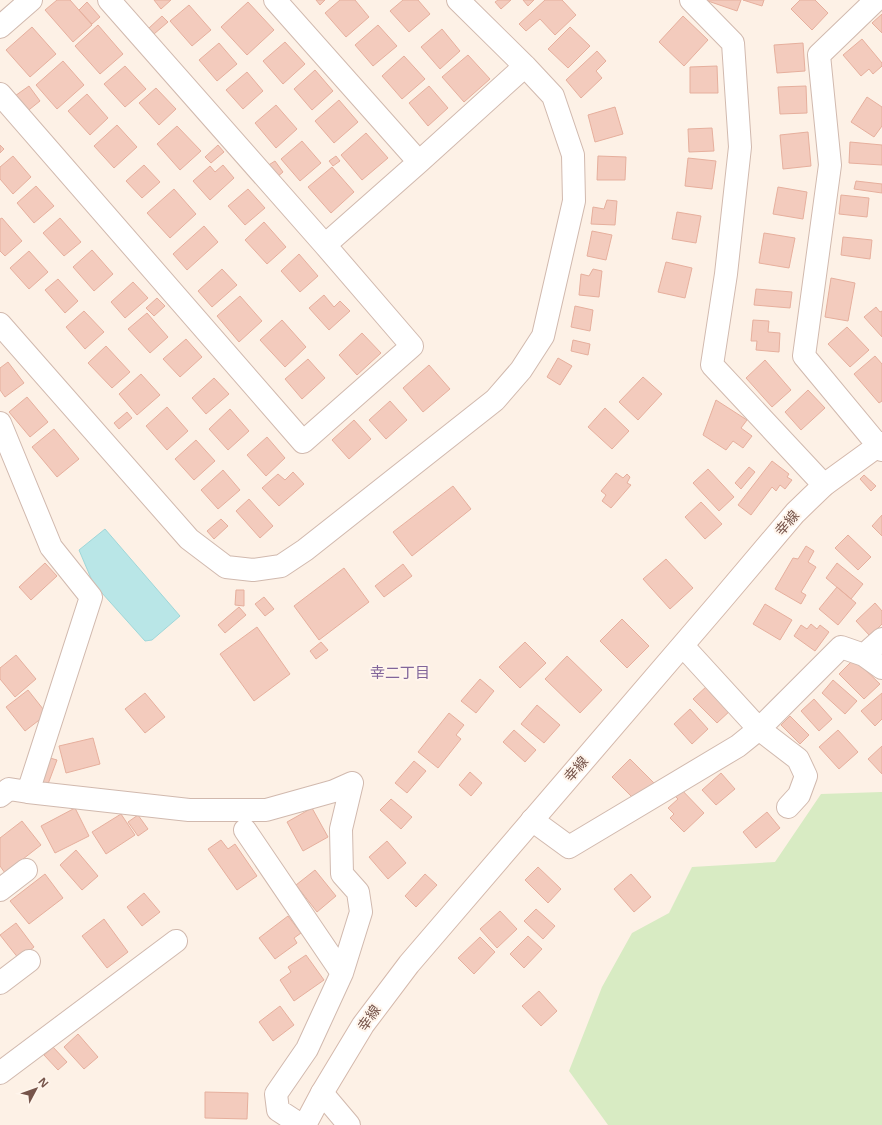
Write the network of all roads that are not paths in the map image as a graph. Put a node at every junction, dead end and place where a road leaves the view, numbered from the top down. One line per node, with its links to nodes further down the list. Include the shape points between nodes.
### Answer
1 (31, 0): 7 (street)
2 (109, 0): 11 (street)
3 (275, 0): 10 (street)
4 (458, 0): 8 (street)
5 (691, 0): 15 (street, via 733,44 740,147 726,274 712,366)
6 (876, 0): 14 (street, via 818,55 830,165 804,356)
7 (0, 27)
8 (525, 66): 10 (street); 12 (street, via 553,96 573,155 574,201 543,336 521,370 495,400 305,550 281,566 253,570 226,567 189,539)
9 (0, 94): 11 (street, via 303,442 412,346)
10 (420, 162): 11 (street)
11 (325, 245)
12 (0, 324)
13 (0, 423): 21 (street, via 51,547 91,597)
14 (881, 447): 15 (street, 幸線)
15 (824, 485): 17 (street, 幸線, via 795,513)
16 (882, 639): 18 (street)
17 (682, 646): 20 (street); 24 (street, 幸線)
18 (864, 655): 19 (street); 20 (street, via 841,647)
19 (882, 668)
20 (759, 729): 23 (street, via 798,759 806,776 799,795); 24 (street, via 738,746 569,847)
21 (28, 792): 22 (street, via 9,789); 30 (street, via 189,810 266,810 352,783 341,829 342,874 358,892 361,912)
22 (0, 796)
23 (788, 807)
24 (532, 820): 33 (street, 幸線, via 409,964 363,1025)
25 (245, 830): 30 (street)
26 (26, 870): 27 (street)
27 (0, 890)
28 (176, 941): 32 (street)
29 (29, 961): 31 (street)
30 (342, 974): 34 (street, via 307,1048 276,1094 278,1110)
31 (0, 983)
32 (0, 1073)
33 (322, 1093): 35 (street, 幸線); 36 (street)
34 (301, 1125)
35 (305, 1125)
36 (349, 1125)

